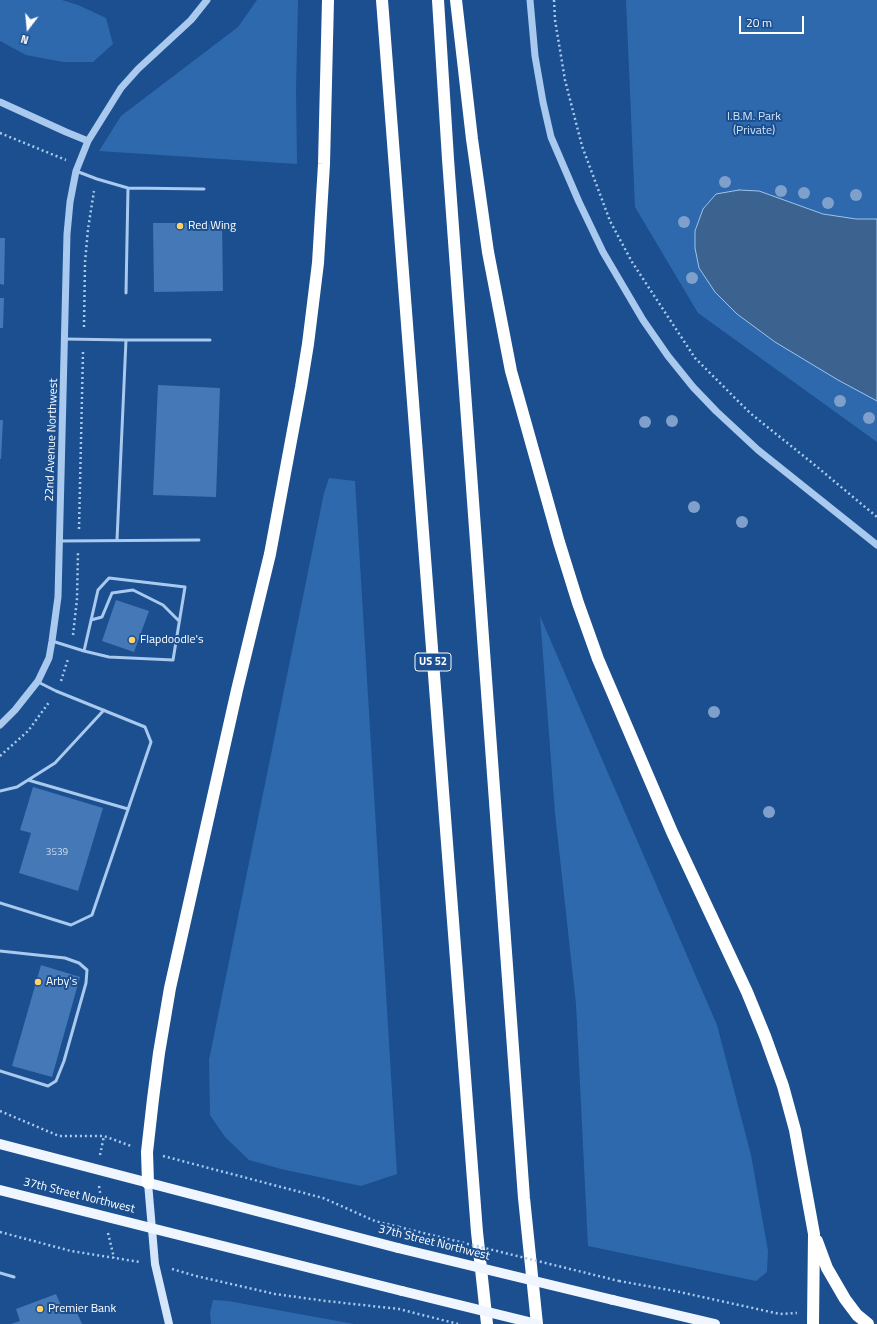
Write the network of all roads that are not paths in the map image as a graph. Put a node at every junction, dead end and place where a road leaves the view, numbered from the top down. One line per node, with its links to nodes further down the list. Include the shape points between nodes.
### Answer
1 (207, 0): 8 (street, 22nd Avenue Northwest, via 191,20 138,68 121,88)
2 (328, 0): 34 (highway, via 324,164 318,263 301,387 270,554 170,988 147,1152)
3 (382, 0): 41 (highway, US 52, via 477,1232)
4 (438, 0): 42 (highway, via 523,1182)
5 (456, 0): 37 (highway, via 489,259 511,371 559,542 601,666 672,832 726,944 765,1036 795,1130)
6 (530, 0): 19 (street, via 536,64 551,137 602,252 643,320 693,387 721,416 758,450)
7 (0, 102): 8 (street)
8 (88, 141): 9 (street, 22nd Avenue Northwest)
9 (76, 171): 10 (lane); 13 (street, 22nd Avenue Northwest, via 69,215)
10 (128, 188): 11 (lane); 12 (lane)
11 (204, 189)
12 (126, 293)
13 (65, 339): 14 (lane); 18 (street, 22nd Avenue Northwest)
14 (126, 340): 15 (lane); 16 (lane)
15 (210, 340)
16 (117, 540): 17 (lane); 18 (lane)
17 (199, 540)
18 (60, 541): 22 (street, 22nd Avenue Northwest, via 58,597)
19 (877, 545)
20 (91, 620): 21 (lane, via 102,617 112,593 133,590 163,605); 21 (lane, via 98,590 109,578 185,587); 23 (lane)
21 (179, 621): 23 (lane, via 173,660 109,657)
22 (52, 641): 23 (lane); 24 (street, 22nd Avenue Northwest, via 49,658)
23 (84, 651)
24 (38, 682): 25 (lane); 26 (street, 22nd Avenue Northwest)
25 (104, 710): 27 (lane, via 55,763); 29 (lane, via 145,727 151,742)
26 (0, 724)
27 (28, 780): 28 (lane, via 17,787); 29 (lane)
28 (0, 791)
29 (128, 809): 30 (lane, via 92,915 71,925)
30 (0, 903)
31 (0, 951): 32 (lane, via 65,958 79,963 87,970 86,983 56,1081 48,1086)
32 (0, 1071)
33 (0, 1144): 34 (main road, 37th Street Northwest)
34 (148, 1183): 36 (main road, 37th Street Northwest); 43 (main road, 37th Street Northwest, bridge, via 398,1248)
35 (0, 1190): 36 (main road, 37th Street Northwest)
36 (151, 1228): 40 (main road, via 155,1264); 42 (main road, 37th Street Northwest, bridge)
37 (814, 1234): 44 (highway); 45 (highway, via 827,1268 844,1299)
38 (0, 1273): 39 (lane)
39 (14, 1277)
40 (169, 1324)
41 (487, 1324)
42 (537, 1324)
43 (715, 1324)
44 (813, 1324)
45 (868, 1324)

